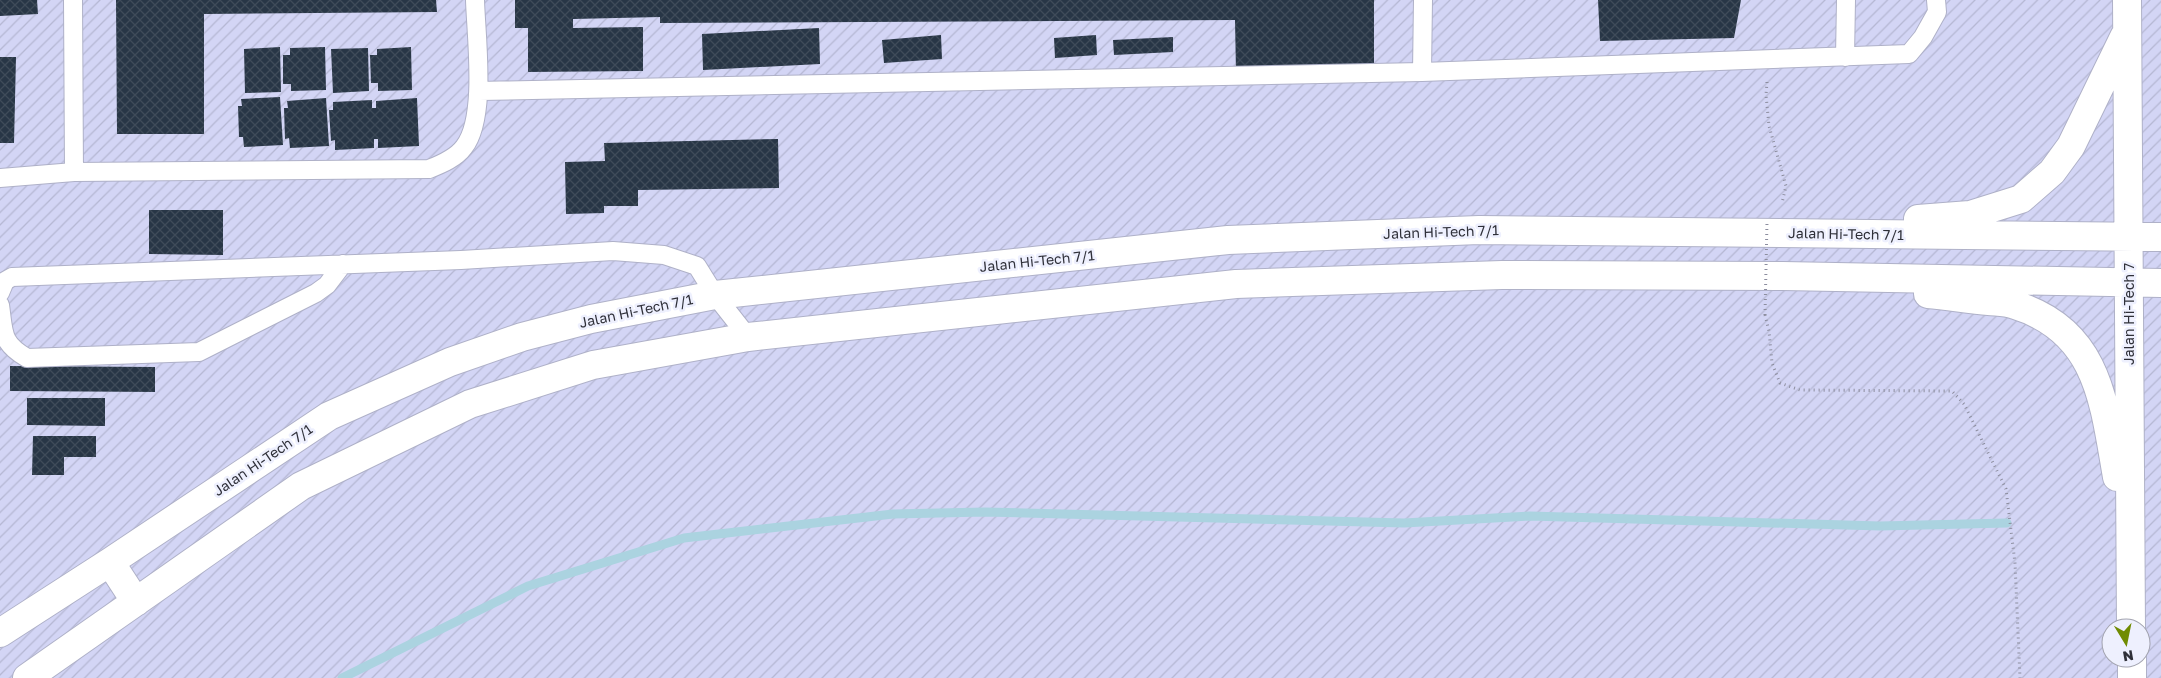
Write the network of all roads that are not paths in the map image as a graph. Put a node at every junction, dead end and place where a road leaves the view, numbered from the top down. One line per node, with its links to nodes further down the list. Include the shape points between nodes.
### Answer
1 (73, 0): 11 (lane)
2 (475, 0): 10 (lane)
3 (1423, 0): 9 (lane)
4 (1846, 0): 8 (lane)
5 (1936, 0): 8 (lane, via 1937,12 1909,54)
6 (2127, 0): 7 (street, Jalan Hi-Tech 7)
7 (2127, 31): 13 (street, via 2071,146 2052,172 2021,199 1970,214); 14 (street, Jalan Hi-Tech 7)
8 (1845, 56): 9 (lane)
9 (1422, 72): 10 (lane)
10 (479, 91): 11 (lane, via 473,131 465,146 442,164 429,169)
11 (74, 172): 12 (lane)
12 (0, 178)
13 (1770, 224): 14 (street, Jalan Hi-Tech 7/1); 21 (street, Jalan Hi-Tech 7/1, via 1479,230 1228,240)
14 (2128, 237): 15 (street, Jalan Hi-Tech 7/1); 18 (street, Jalan Hi-Tech 7)
15 (2161, 237)
16 (343, 264): 20 (lane, via 12,277 5,281); 21 (lane, via 613,251 656,254 697,266); 22 (lane, via 327,285 316,293 198,352 27,358 14,351 6,341)
17 (1783, 276): 18 (street); 23 (street, via 1502,275 1236,284); 24 (street, via 2015,304 2051,321 2074,340 2093,369 2105,406)
18 (2129, 282): 19 (street); 24 (street, Jalan Hi-Tech 7)
19 (2161, 283)
20 (0, 293)
21 (715, 295): 23 (lane); 25 (street, Jalan Hi-Tech 7/1, via 591,319 450,362 329,416)
22 (0, 305)
23 (748, 338): 26 (street, via 593,365 470,404 302,486)
24 (2130, 555): 27 (street, Jalan Hi-Tech 7)
25 (110, 562): 26 (street); 28 (street, Jalan Hi-Tech 7/1)
26 (136, 602): 29 (street)
27 (2131, 618)
28 (1, 632)
29 (27, 678)

